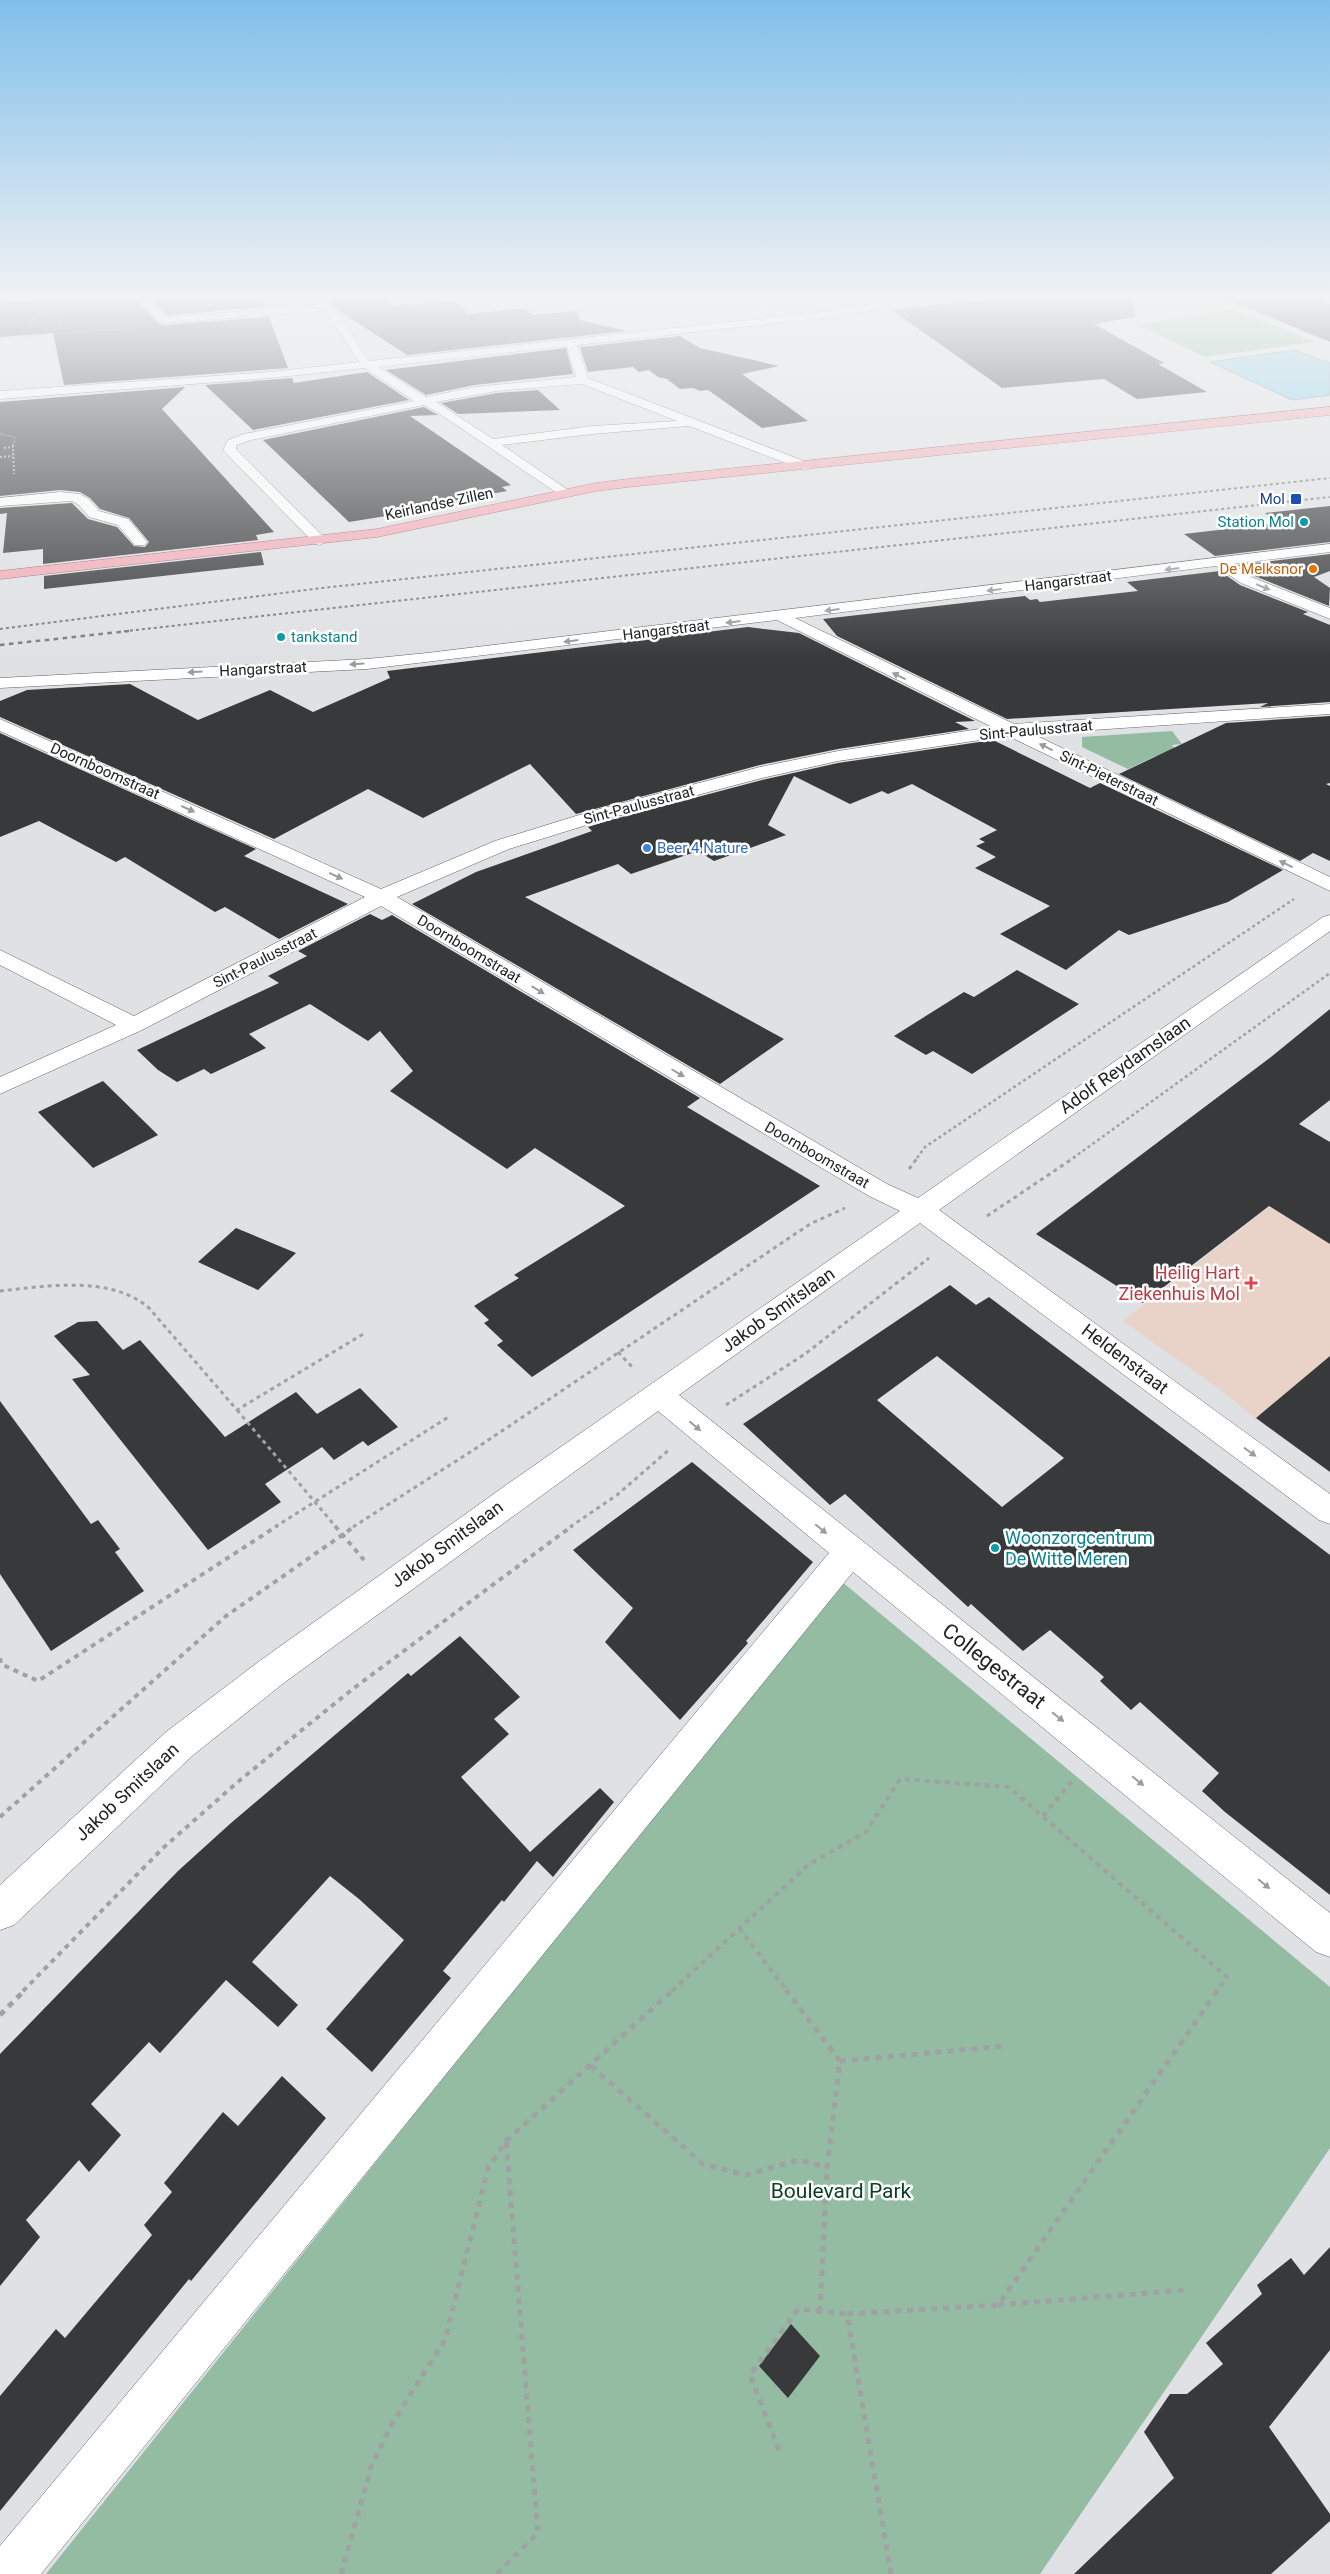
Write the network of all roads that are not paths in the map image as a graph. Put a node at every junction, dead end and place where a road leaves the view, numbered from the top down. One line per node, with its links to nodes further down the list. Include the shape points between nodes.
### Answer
1 (335, 419): 13 (street, via 248,437 232,443 230,450)
2 (456, 419): 8 (street)
3 (660, 419): 7 (street)
4 (683, 419): 6 (street)
5 (1252, 419): 9 (main road, Keirlandse Zillen)
6 (695, 424): 7 (street); 9 (street)
7 (620, 427): 8 (street)
8 (495, 446): 10 (street)
9 (804, 466): 10 (main road, Keirlandse Zillen, via 628,483)
10 (563, 494): 13 (main road, Keirlandse Zillen, via 435,522)
11 (0, 502): 12 (street, via 75,497 94,514 123,522)
12 (140, 542)
13 (320, 542): 16 (main road, Keirlandse Zillen)
14 (1330, 548): 15 (street, Hangarstraat)
15 (1221, 563): 17 (street, one-way to 17, via 1246,580); 18 (street, Hangarstraat, one-way to 18)
16 (0, 575)
17 (1330, 614)
18 (781, 616): 21 (street, Hangarstraat, one-way to 21); 26 (street, Sint-Pieterstraat, one-way to 18)
19 (355, 649): 21 (street, via 371,650)
20 (270, 653): 22 (street, via 251,657)
21 (396, 661): 22 (street, Hangarstraat, one-way to 22)
22 (223, 671): 23 (street, Hangarstraat, one-way to 23)
23 (0, 683)
24 (1330, 709): 26 (street, Sint-Paulusstraat)
25 (0, 724): 28 (street, Doornboomstraat, one-way to 28)
26 (1010, 730): 27 (street, Sint-Pieterstraat, one-way to 26); 28 (street, Sint-Paulusstraat, via 838,756 599,815 502,845)
27 (1329, 885)
28 (381, 897): 31 (street, Sint-Paulusstraat); 33 (street, Doornboomstraat, one-way to 33, via 878,1190)
29 (1330, 921): 33 (street, Adolf Reydamslaan)
30 (0, 956): 31 (street)
31 (134, 1024): 32 (street, Sint-Paulusstraat)
32 (4, 1081)
33 (919, 1209): 34 (street, Jakob Smitslaan); 35 (street, Heldenstraat, one-way to 35)
34 (658, 1394): 36 (street, Collegestraat, one-way to 36); 37 (street, Jakob Smitslaan, via 273,1671 179,1744)
35 (1330, 1511)
36 (850, 1552): 38 (street, Collegestraat, one-way to 38); 39 (street)
37 (0, 1911)
38 (1330, 1938)
39 (9, 2574)

